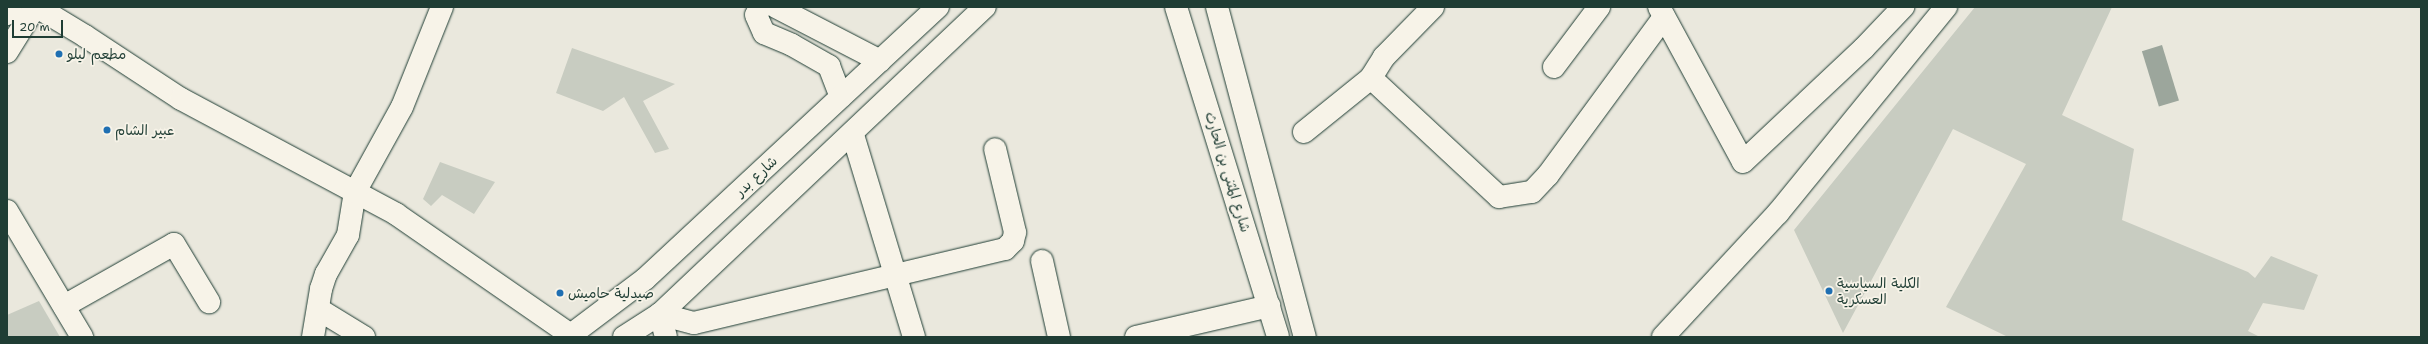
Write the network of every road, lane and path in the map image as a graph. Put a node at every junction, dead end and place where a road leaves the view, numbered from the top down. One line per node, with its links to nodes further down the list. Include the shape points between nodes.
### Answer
1 (11, 7): 15 (street)
2 (36, 7): 16 (street); 24 (street, via 85,36 181,100)
3 (442, 7): 24 (street, via 402,107)
4 (761, 7): 20 (street, via 756,15 764,33 829,66)
5 (776, 7): 17 (street)
6 (938, 7): 17 (street, شارع بدر)
7 (985, 7): 22 (street)
8 (1176, 7): 30 (street, شارع المثنى بن الحارث)
9 (1217, 7): 43 (street)
10 (1433, 7): 19 (street, via 1384,57)
11 (1599, 7): 18 (street)
12 (1903, 7): 14 (street, via 1864,48 1743,162)
13 (1946, 7): 44 (street, via 1778,214)
14 (1661, 12): 19 (street, via 1548,175 1532,192 1499,197)
15 (7, 14)
16 (7, 52)
17 (880, 61): 20 (street, شارع بدر)
18 (1554, 67)
19 (1371, 78): 21 (street)
20 (841, 97): 33 (street, شارع بدر, via 645,279)
21 (1304, 132)
22 (853, 135): 27 (street); 32 (street)
23 (995, 149): 27 (street, via 1015,232 1013,241 1005,249)
24 (355, 192): 31 (street, via 348,235 326,274); 33 (street, via 396,214)
25 (7, 212): 29 (street)
26 (1042, 261): 40 (street)
27 (894, 275): 32 (street, via 694,323); 39 (street)
28 (209, 302): 29 (street, via 174,244)
29 (64, 306): 34 (street)
30 (1269, 306): 41 (street); 42 (street, شارع المثنى بن الحارث)
31 (318, 310): 35 (street); 36 (street)
32 (660, 314): 37 (street); 38 (street)
33 (570, 336)
34 (82, 337)
35 (313, 337)
36 (364, 337)
37 (624, 337)
38 (666, 337)
39 (914, 337)
40 (1059, 337)
41 (1136, 337)
42 (1278, 337)
43 (1305, 337)
44 (1663, 337)

